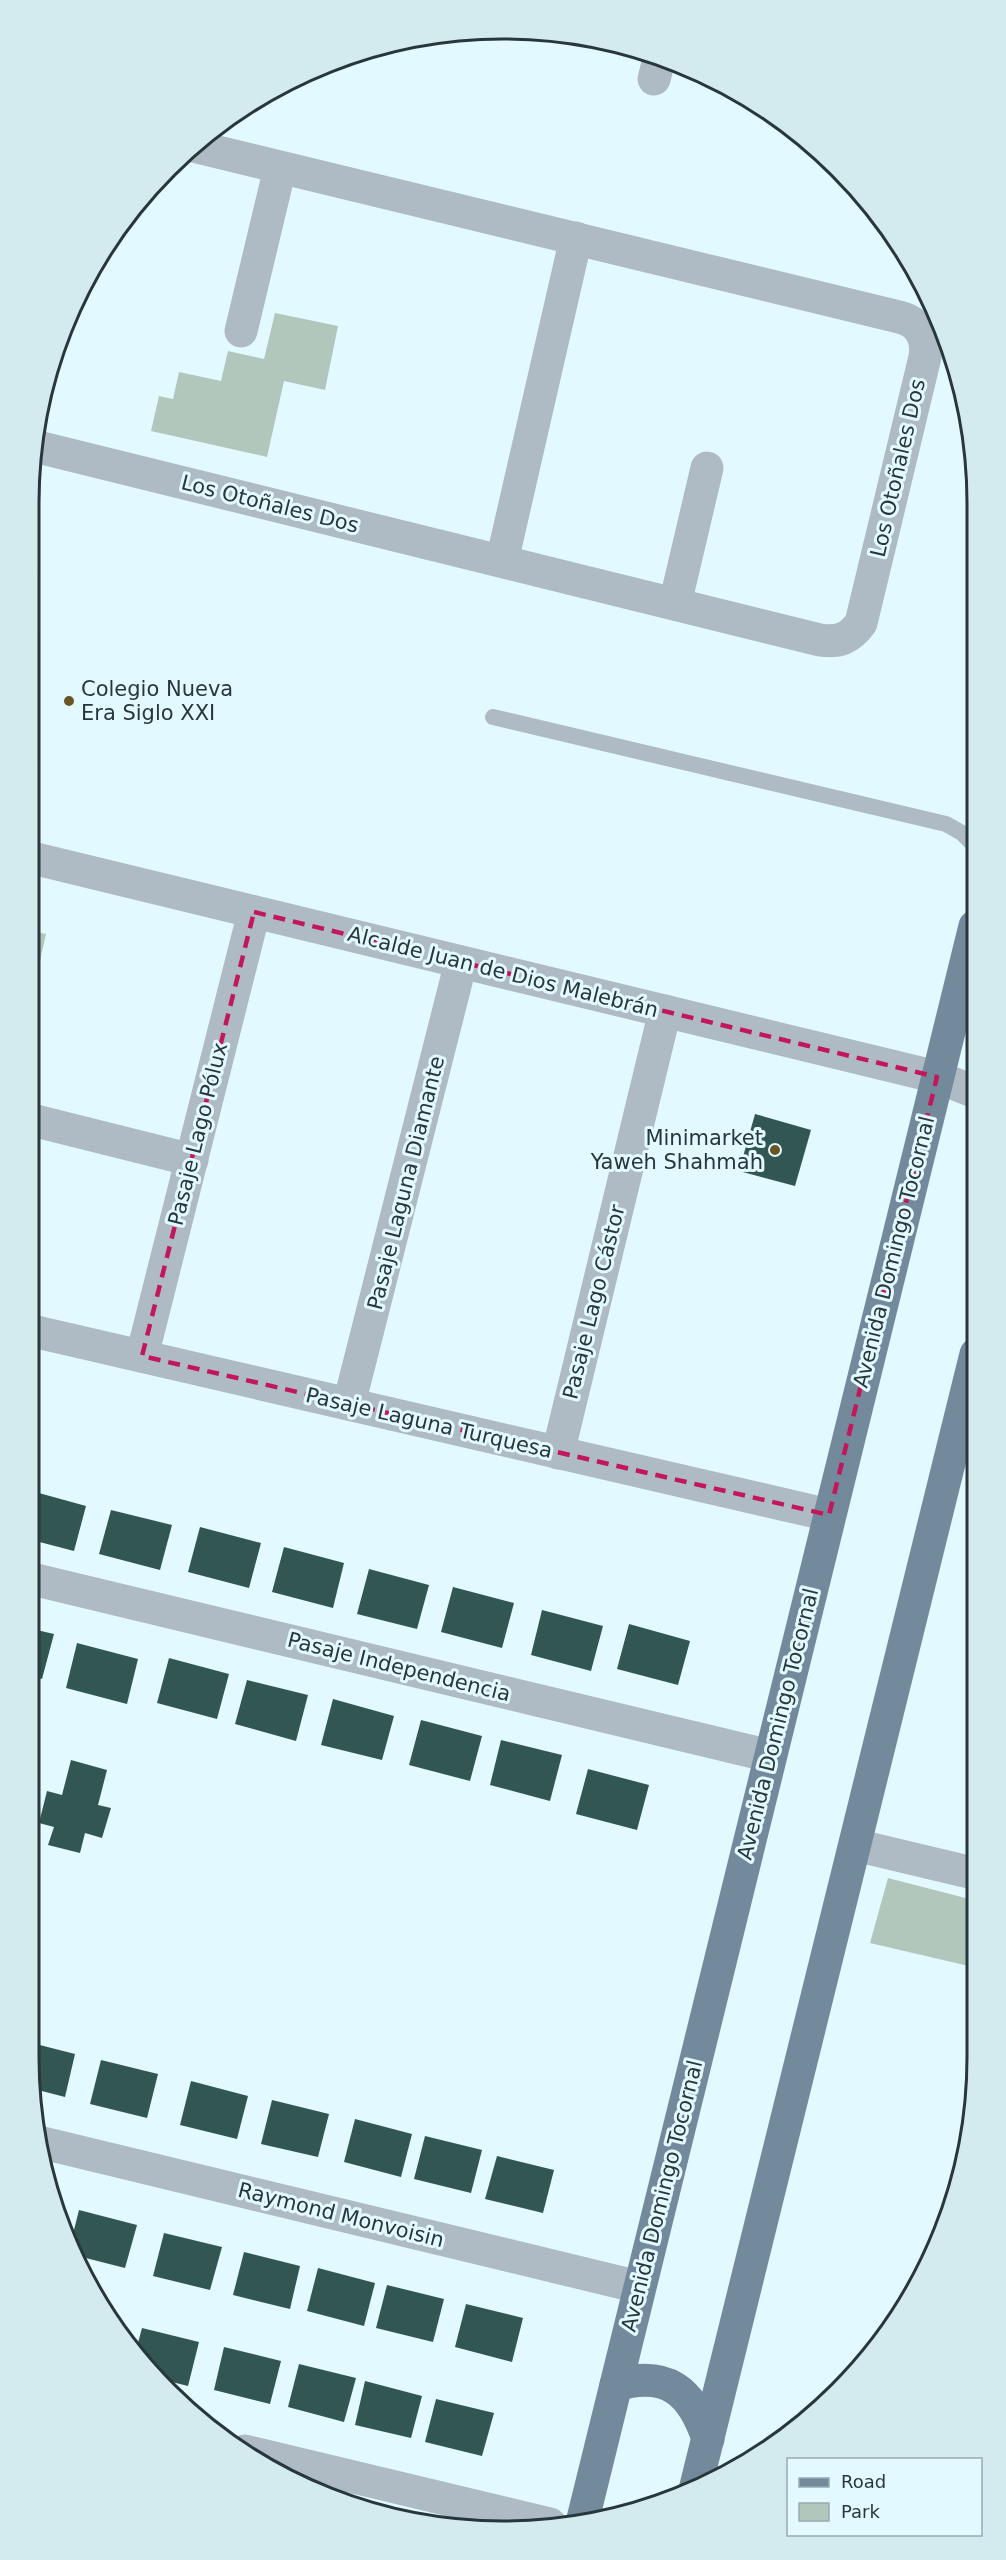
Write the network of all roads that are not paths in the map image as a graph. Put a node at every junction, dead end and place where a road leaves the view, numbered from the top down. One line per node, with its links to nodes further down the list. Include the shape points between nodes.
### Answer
1 (204, 149): 2 (street, Los Otoñales Dos)
2 (280, 168): 3 (street, Los Otoñales Dos); 4 (street)
3 (576, 238): 7 (street); 8 (street, Los Otoñales Dos, via 908,319 925,339 925,357 864,613 855,631 838,641 820,640)
4 (241, 331)
5 (42, 448): 7 (street, Los Otoñales Dos)
6 (707, 468): 8 (street)
7 (502, 561): 8 (street, Los Otoñales Dos)
8 (675, 604)
9 (493, 717): 10 (lane, via 946,824)
10 (967, 838)
11 (39, 860): 12 (street, Alcalde Juan de Dios Malebrán)
12 (254, 912): 14 (street, Alcalde Juan de Dios Malebrán); 19 (street, Pasaje Lago Pólux)
13 (967, 958): 16 (main road, Avenida Domingo Tocornal)
14 (462, 962): 15 (street, Alcalde Juan de Dios Malebrán); 22 (street, Pasaje Laguna Diamante)
15 (665, 1011): 16 (street, Alcalde Juan de Dios Malebrán); 24 (street, Pasaje Lago Cástor)
16 (937, 1077): 17 (street, Alcalde Juan de Dios Malebrán); 25 (main road, Avenida Domingo Tocornal)
17 (967, 1089)
18 (39, 1122): 19 (street)
19 (192, 1160): 21 (street, Pasaje Lago Pólux)
20 (39, 1333): 21 (street, Pasaje Laguna Turquesa)
21 (142, 1356): 22 (street, Pasaje Laguna Turquesa)
22 (349, 1404): 24 (street, Pasaje Laguna Turquesa)
23 (967, 1408): 28 (main road)
24 (558, 1453): 25 (street, Pasaje Laguna Turquesa)
25 (829, 1515): 27 (main road, Avenida Domingo Tocornal)
26 (39, 1581): 27 (street, Pasaje Independencia)
27 (770, 1756): 31 (main road, Avenida Domingo Tocornal)
28 (855, 1845): 29 (street); 33 (main road)
29 (967, 1872)
30 (47, 2144): 31 (street, Raymond Monvoisin)
31 (639, 2287): 32 (main road, Avenida Domingo Tocornal)
32 (616, 2385): 33 (main road, via 650,2379 674,2387 695,2408); 36 (main road, Avenida Domingo Tocornal)
33 (708, 2439): 35 (main road)
34 (266, 2456): 37 (street)
35 (698, 2478)
36 (584, 2514)
37 (533, 2520)

